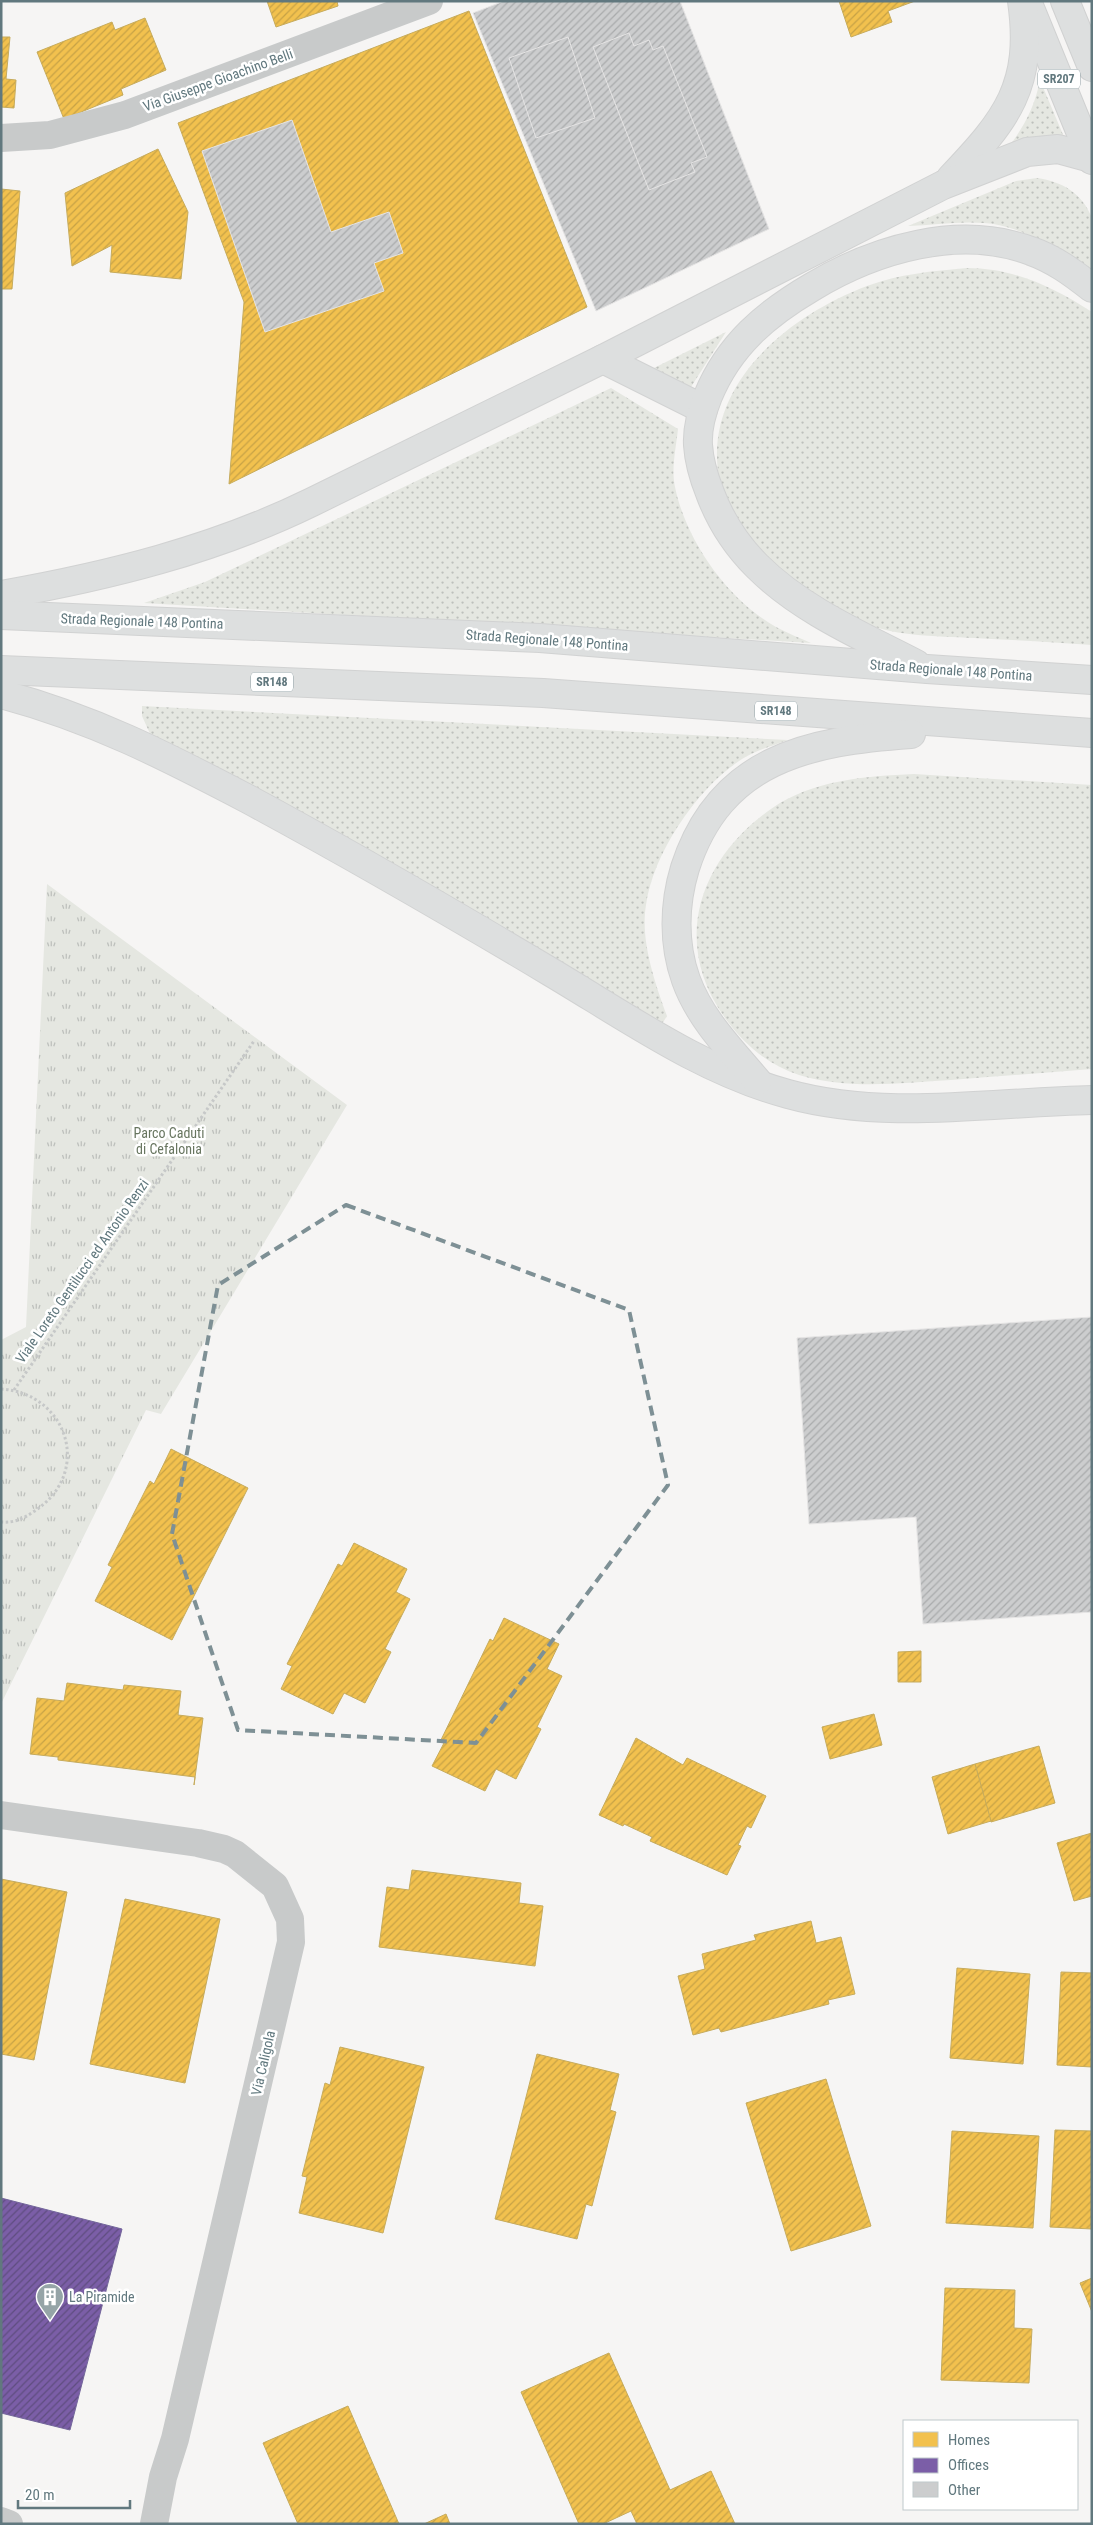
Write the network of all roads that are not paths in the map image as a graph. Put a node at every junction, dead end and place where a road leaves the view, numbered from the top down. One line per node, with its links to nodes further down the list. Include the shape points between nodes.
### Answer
1 (1022, 1): 8 (main road, via 1027,48 1013,100 990,136)
2 (1026, 1): 7 (main road, SR207)
3 (1065, 1): 5 (main road, SR207)
4 (417, 3): 6 (street, Via Giuseppe Gioachino Belli, via 117,117 50,135)
5 (1092, 67)
6 (1, 138)
7 (1091, 159): 8 (main road, via 1058,149 1027,152)
8 (944, 185): 10 (main road)
9 (1092, 288): 11 (main road, via 1057,263 1003,244 936,242 902,248 822,280 764,319 729,357)
10 (603, 359): 11 (main road); 12 (main road, via 266,522 186,551 110,573)
11 (703, 409): 14 (main road, via 698,444 704,477 715,506 743,550 773,580 806,604)
12 (1, 595)
13 (1, 615): 14 (main road, Strada Regionale 148 Pontina, via 540,638)
14 (927, 669): 16 (main road, Strada Regionale 148 Pontina)
15 (1, 670): 18 (main road, SR148, via 543,694)
16 (1092, 680)
17 (1, 694): 20 (main road, via 60,710 159,752 351,854 698,1058)
18 (1009, 728): 19 (main road, SR148); 20 (main road, via 879,736 812,748 783,757 744,778 713,810 682,878 677,911 680,958 686,981 703,1014)
19 (1092, 733)
20 (762, 1086): 23 (main road, via 813,1100 871,1107)
21 (1092, 1093): 23 (main road)
22 (1092, 1100): 23 (main road)
23 (1050, 1101)
24 (1, 1815): 27 (street, Via Caligola, via 224,1848 246,1860 275,1886 290,1919 291,1942)
25 (1, 2521): 26 (street)
26 (9, 2524)
27 (154, 2524)

